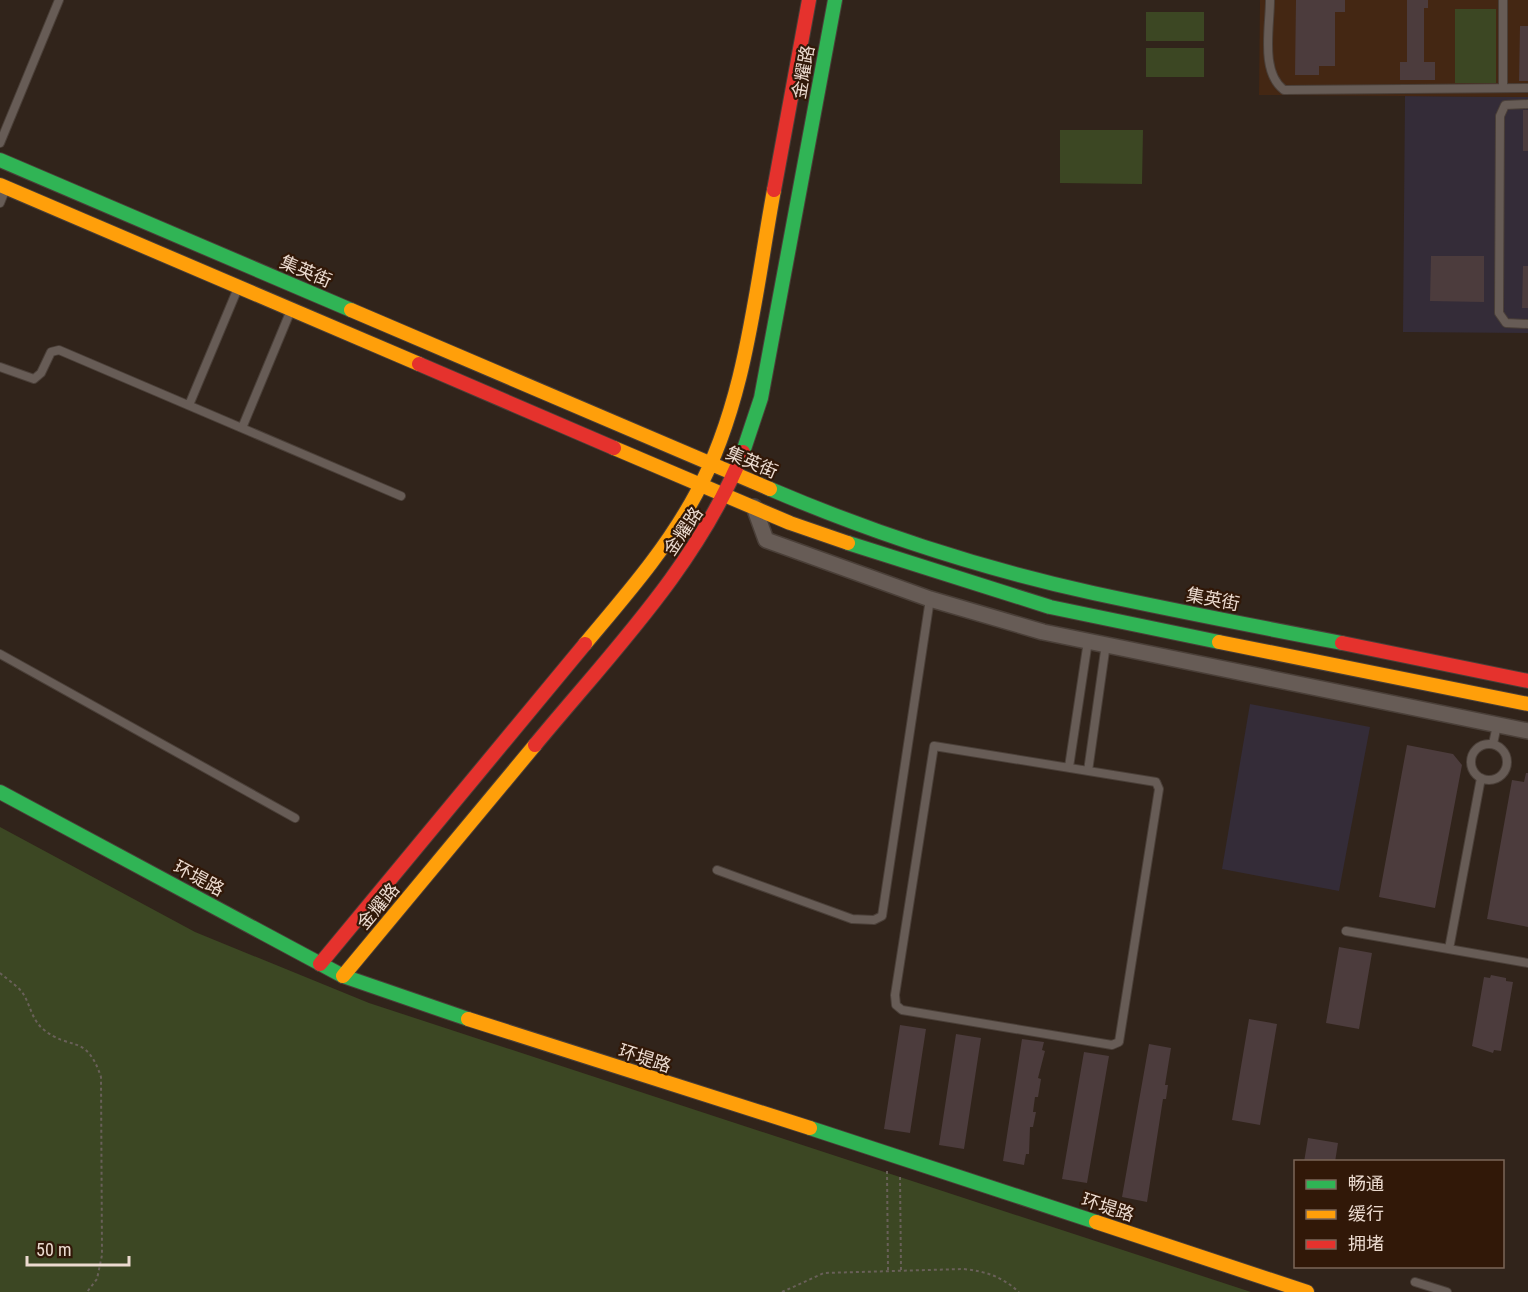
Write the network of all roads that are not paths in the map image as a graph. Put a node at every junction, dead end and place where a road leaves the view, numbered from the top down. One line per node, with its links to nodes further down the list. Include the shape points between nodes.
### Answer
1 (59, 0): 9 (lane)
2 (809, 0): 19 (street, 金耀路, via 740,374 729,421)
3 (835, 0): 20 (street, 金耀路, via 765,380)
4 (1270, 0): 6 (lane, via 1270,70 1284,90)
5 (1503, 0): 6 (lane)
6 (1503, 88): 7 (lane)
7 (1528, 88)
8 (1528, 104): 15 (lane, via 1506,105 1500,116 1499,313 1506,323)
9 (0, 143)
10 (0, 160): 19 (street, 集英街)
11 (3, 187): 12 (lane); 13 (street)
12 (0, 203)
13 (238, 287): 14 (street); 17 (lane)
14 (291, 309): 18 (lane); 21 (street)
15 (1528, 324)
16 (0, 367): 17 (lane, via 34,379 51,352 59,350)
17 (189, 405): 18 (lane)
18 (242, 428): 22 (lane)
19 (712, 465): 20 (street, 集英街); 21 (street, 金耀路)
20 (736, 474): 23 (street, 金耀路); 29 (street, 集英街, via 913,542 1043,581)
21 (702, 486): 23 (street); 43 (street, 金耀路, via 652,563)
22 (402, 495)
23 (726, 495): 24 (street); 44 (street, 金耀路, via 704,535 672,579)
24 (754, 507): 25 (street, via 766,540); 30 (street, via 905,564 1037,604)
25 (930, 599): 26 (street); 39 (lane, via 882,916 874,920 852,919)
26 (1088, 641): 27 (street); 34 (lane)
27 (1106, 644): 31 (street); 35 (lane)
28 (0, 654): 38 (lane)
29 (1528, 681)
30 (1528, 705)
31 (1497, 725): 32 (street); 33 (lane)
32 (1528, 731)
33 (1492, 744): 36 (lane, via 1480,746 1472,756 1472,769); 36 (lane, via 1506,756 1506,768 1499,778)
34 (1069, 767): 35 (lane); 35 (lane, via 934,746 895,995 896,1005 902,1010 1112,1045 1119,1042 1159,789 1156,782)
35 (1088, 771)
36 (1481, 778): 41 (lane)
37 (0, 792): 43 (street, 环堤路)
38 (296, 818)
39 (717, 870)
40 (1346, 932): 41 (lane)
41 (1449, 949): 42 (lane)
42 (1528, 963)
43 (321, 964): 44 (street, 环堤路)
44 (343, 976): 46 (street, 环堤路, via 469,1022)
45 (1415, 1282): 47 (lane)
46 (1307, 1292)
47 (1447, 1292)

